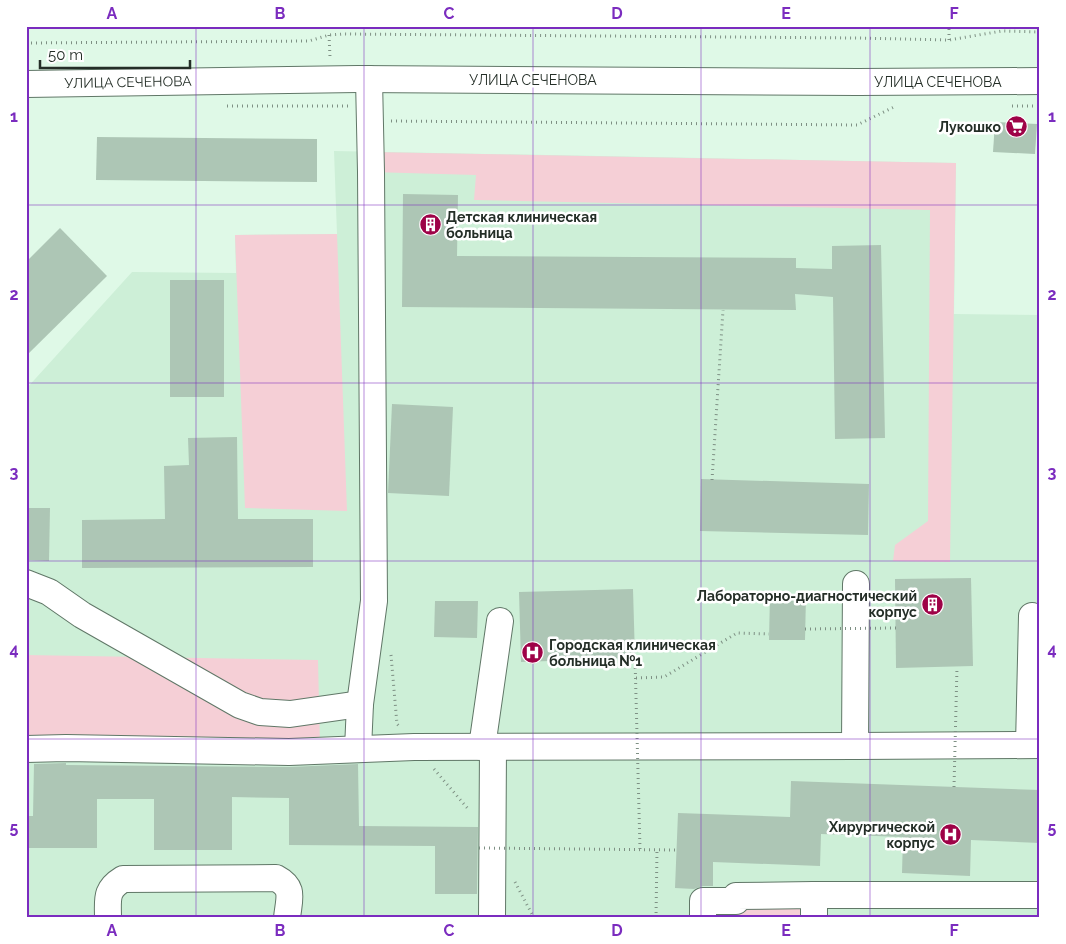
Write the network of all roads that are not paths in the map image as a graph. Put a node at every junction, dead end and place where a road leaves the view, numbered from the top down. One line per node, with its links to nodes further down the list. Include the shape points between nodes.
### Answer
1 (370, 80): 2 (street, УЛИЦА СЕЧЕНОВА); 3 (street, УЛИЦА СЕЧЕНОВА); 8 (street, via 374,601)
2 (1040, 81)
3 (26, 84)
4 (26, 583): 8 (street, via 49,592 82,615 240,705 260,712 290,714)
5 (856, 584): 10 (street)
6 (1032, 616): 9 (street)
7 (500, 621): 11 (street)
8 (360, 704): 13 (street)
9 (1035, 745): 10 (street)
10 (856, 746): 11 (street)
11 (488, 747): 13 (street); 19 (street)
12 (26, 749): 13 (street, via 288,752)
13 (358, 749)
14 (1040, 895): 15 (street)
15 (948, 906): 16 (street)
16 (814, 907): 20 (street, via 736,896 736,901 703,901)
17 (108, 918): 18 (street, via 108,896 113,885 122,878 276,878 290,890)
18 (287, 918)
19 (492, 918)
20 (703, 918)

